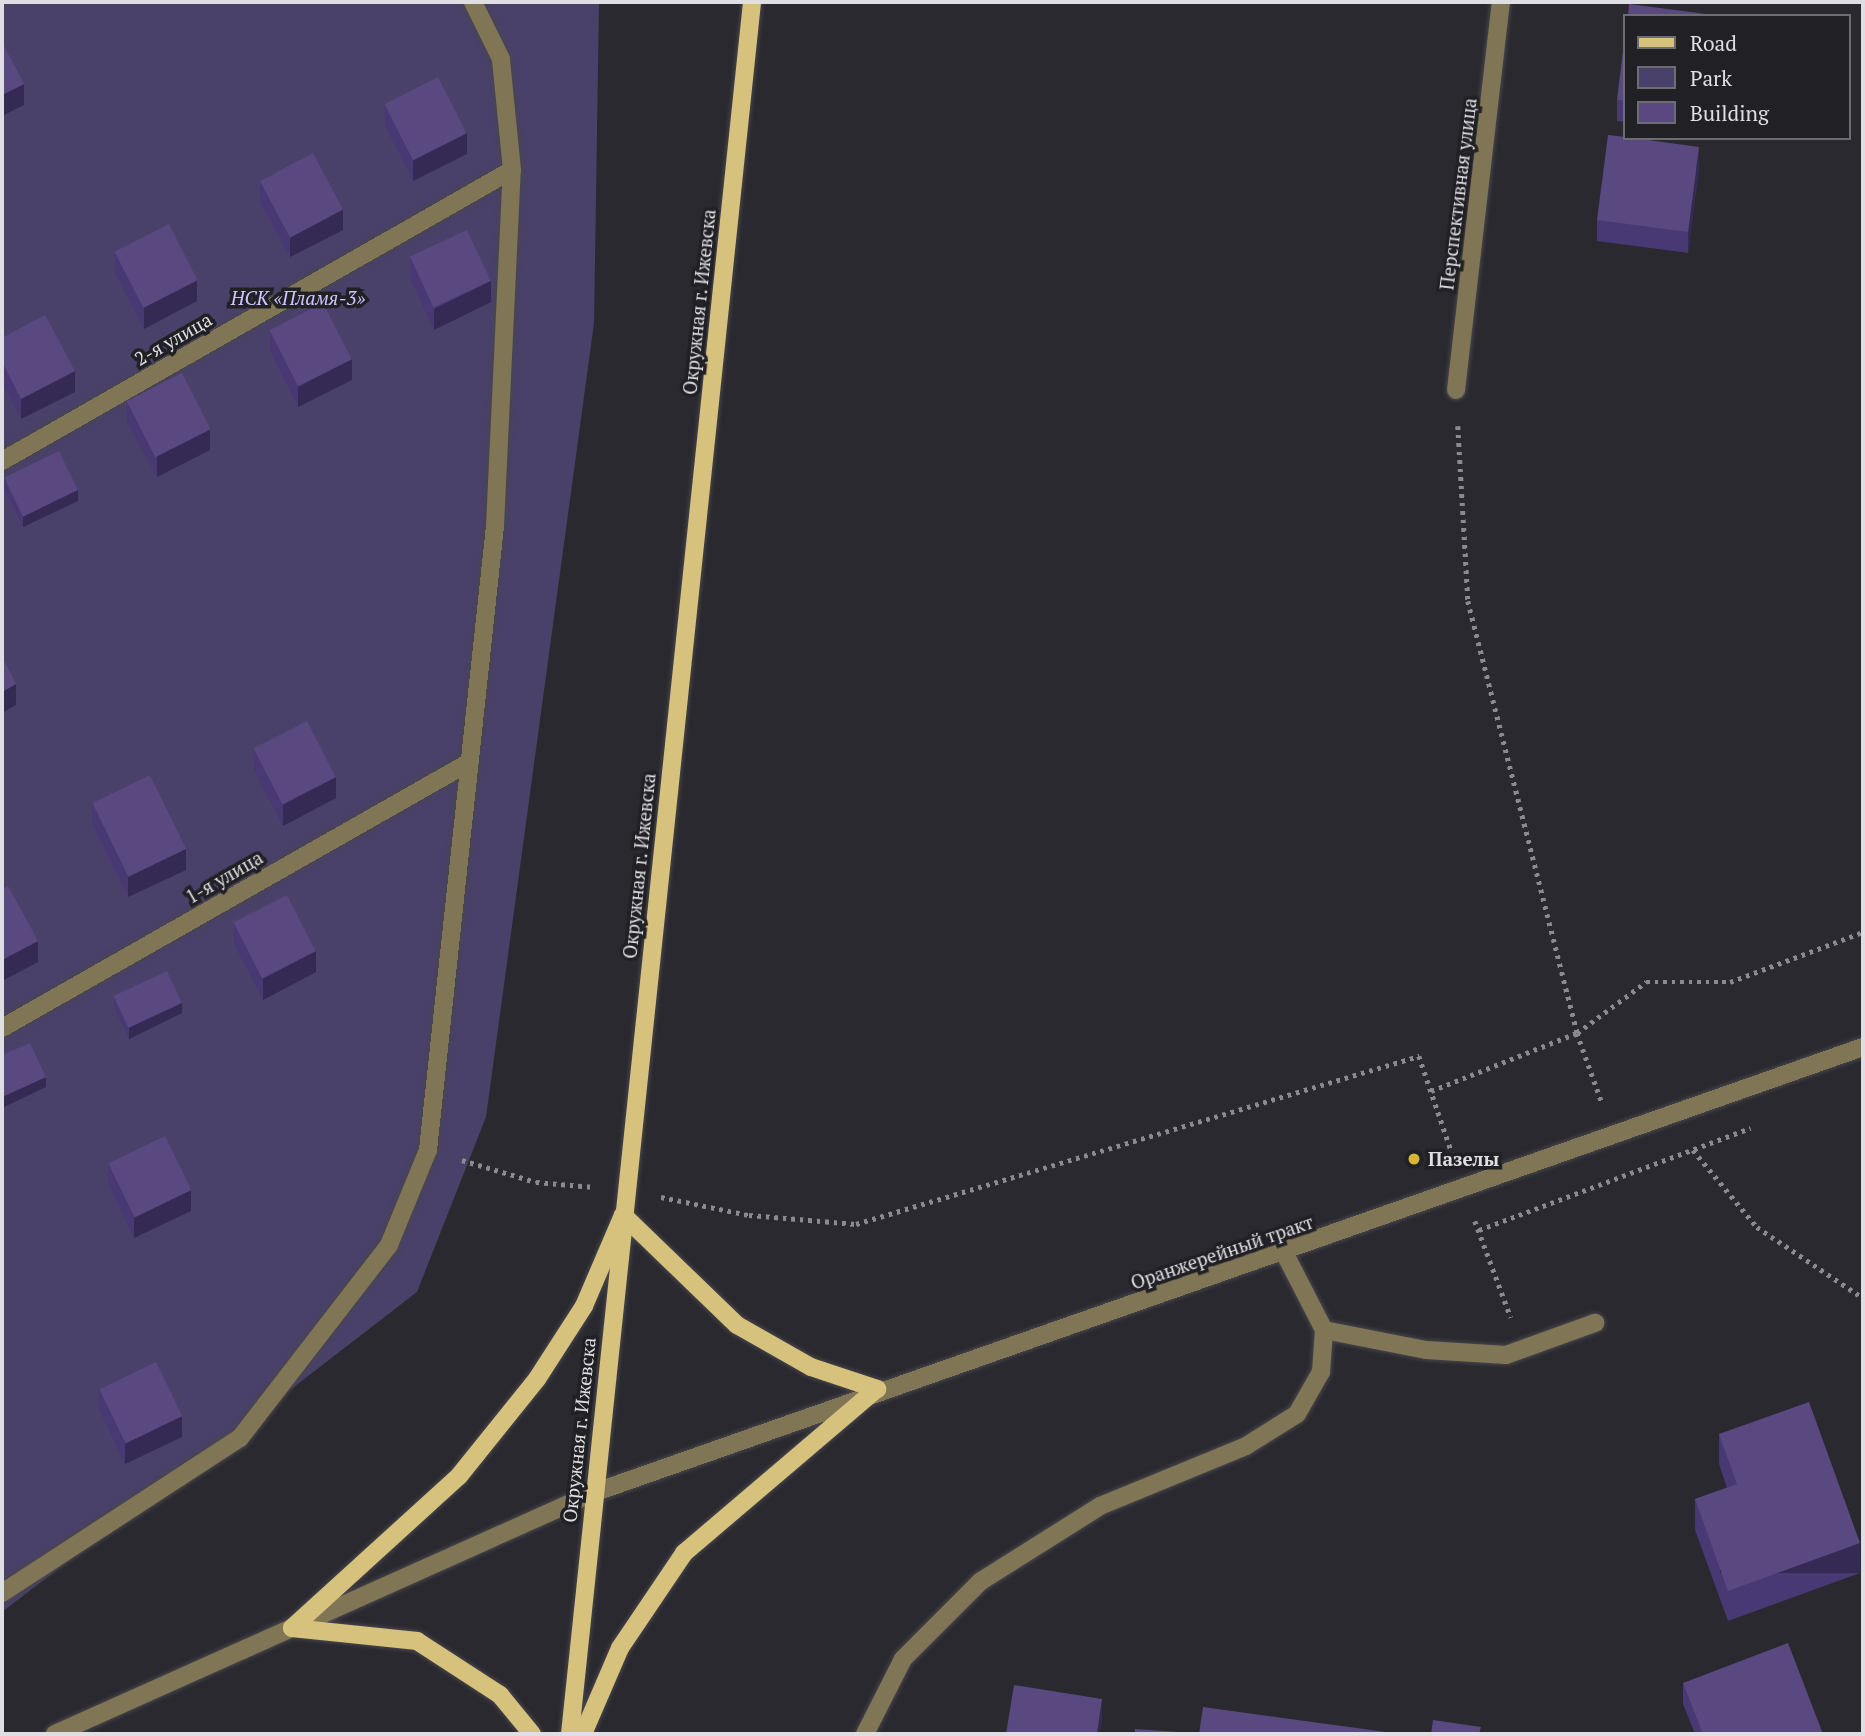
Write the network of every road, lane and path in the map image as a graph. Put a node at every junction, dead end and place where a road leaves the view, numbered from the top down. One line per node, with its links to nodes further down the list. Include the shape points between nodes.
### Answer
1 (473, 2): 4 (street, via 501,59)
2 (752, 2): 19 (main road, Окружная г. Ижевска)
3 (1501, 2): 5 (street, Перспективная улица)
4 (512, 170): 6 (street, 2-я улица); 7 (street, via 495,526)
5 (1456, 390): 10 (path, via 1468,601)
6 (2, 461)
7 (468, 763): 9 (street, 1-я улица); 16 (street)
8 (1863, 932): 10 (path, via 1730,982 1646,982)
9 (2, 1028)
10 (1577, 1033): 12 (path); 15 (path)
11 (1863, 1047): 13 (street, Оранжерейный тракт)
12 (1431, 1091): 18 (path); 19 (path, via 1419,1056 856,1224 749,1215)
13 (1665, 1117): 15 (street, Оранжерейный тракт); 17 (path)
14 (1758, 1126): 17 (path)
15 (1614, 1136): 18 (street, Оранжерейный тракт)
16 (428, 1150): 19 (path, via 536,1182); 29 (street, via 389,1245 240,1438)
17 (1693, 1150): 21 (path); 23 (path, via 1757,1227)
18 (1464, 1189): 21 (path); 22 (street, Оранжерейный тракт)
19 (626, 1190): 20 (main road, Окружная г. Ижевска)
20 (623, 1215): 27 (main road, via 737,1325 811,1367); 28 (main road, Окружная г. Ижевска); 30 (main road, via 584,1306 537,1380 459,1476)
21 (1479, 1230): 26 (path)
22 (1285, 1254): 25 (street); 27 (street, Оранжерейный тракт)
23 (1863, 1298)
24 (1595, 1323): 26 (street)
25 (1324, 1330): 26 (street, via 1426,1350 1506,1354); 35 (street, via 1321,1373 1297,1414 1247,1446 1100,1506 981,1581 903,1659)
26 (1522, 1349)
27 (877, 1390): 28 (street, Оранжерейный тракт); 34 (main road, via 684,1553 620,1648)
28 (593, 1493): 30 (street, Оранжерейный тракт); 33 (main road, Окружная г. Ижевска)
29 (2, 1593)
30 (292, 1628): 31 (street, Оранжерейный тракт); 32 (main road, via 417,1641 500,1695)
31 (55, 1734)
32 (532, 1734)
33 (570, 1734)
34 (583, 1734)
35 (865, 1734)

